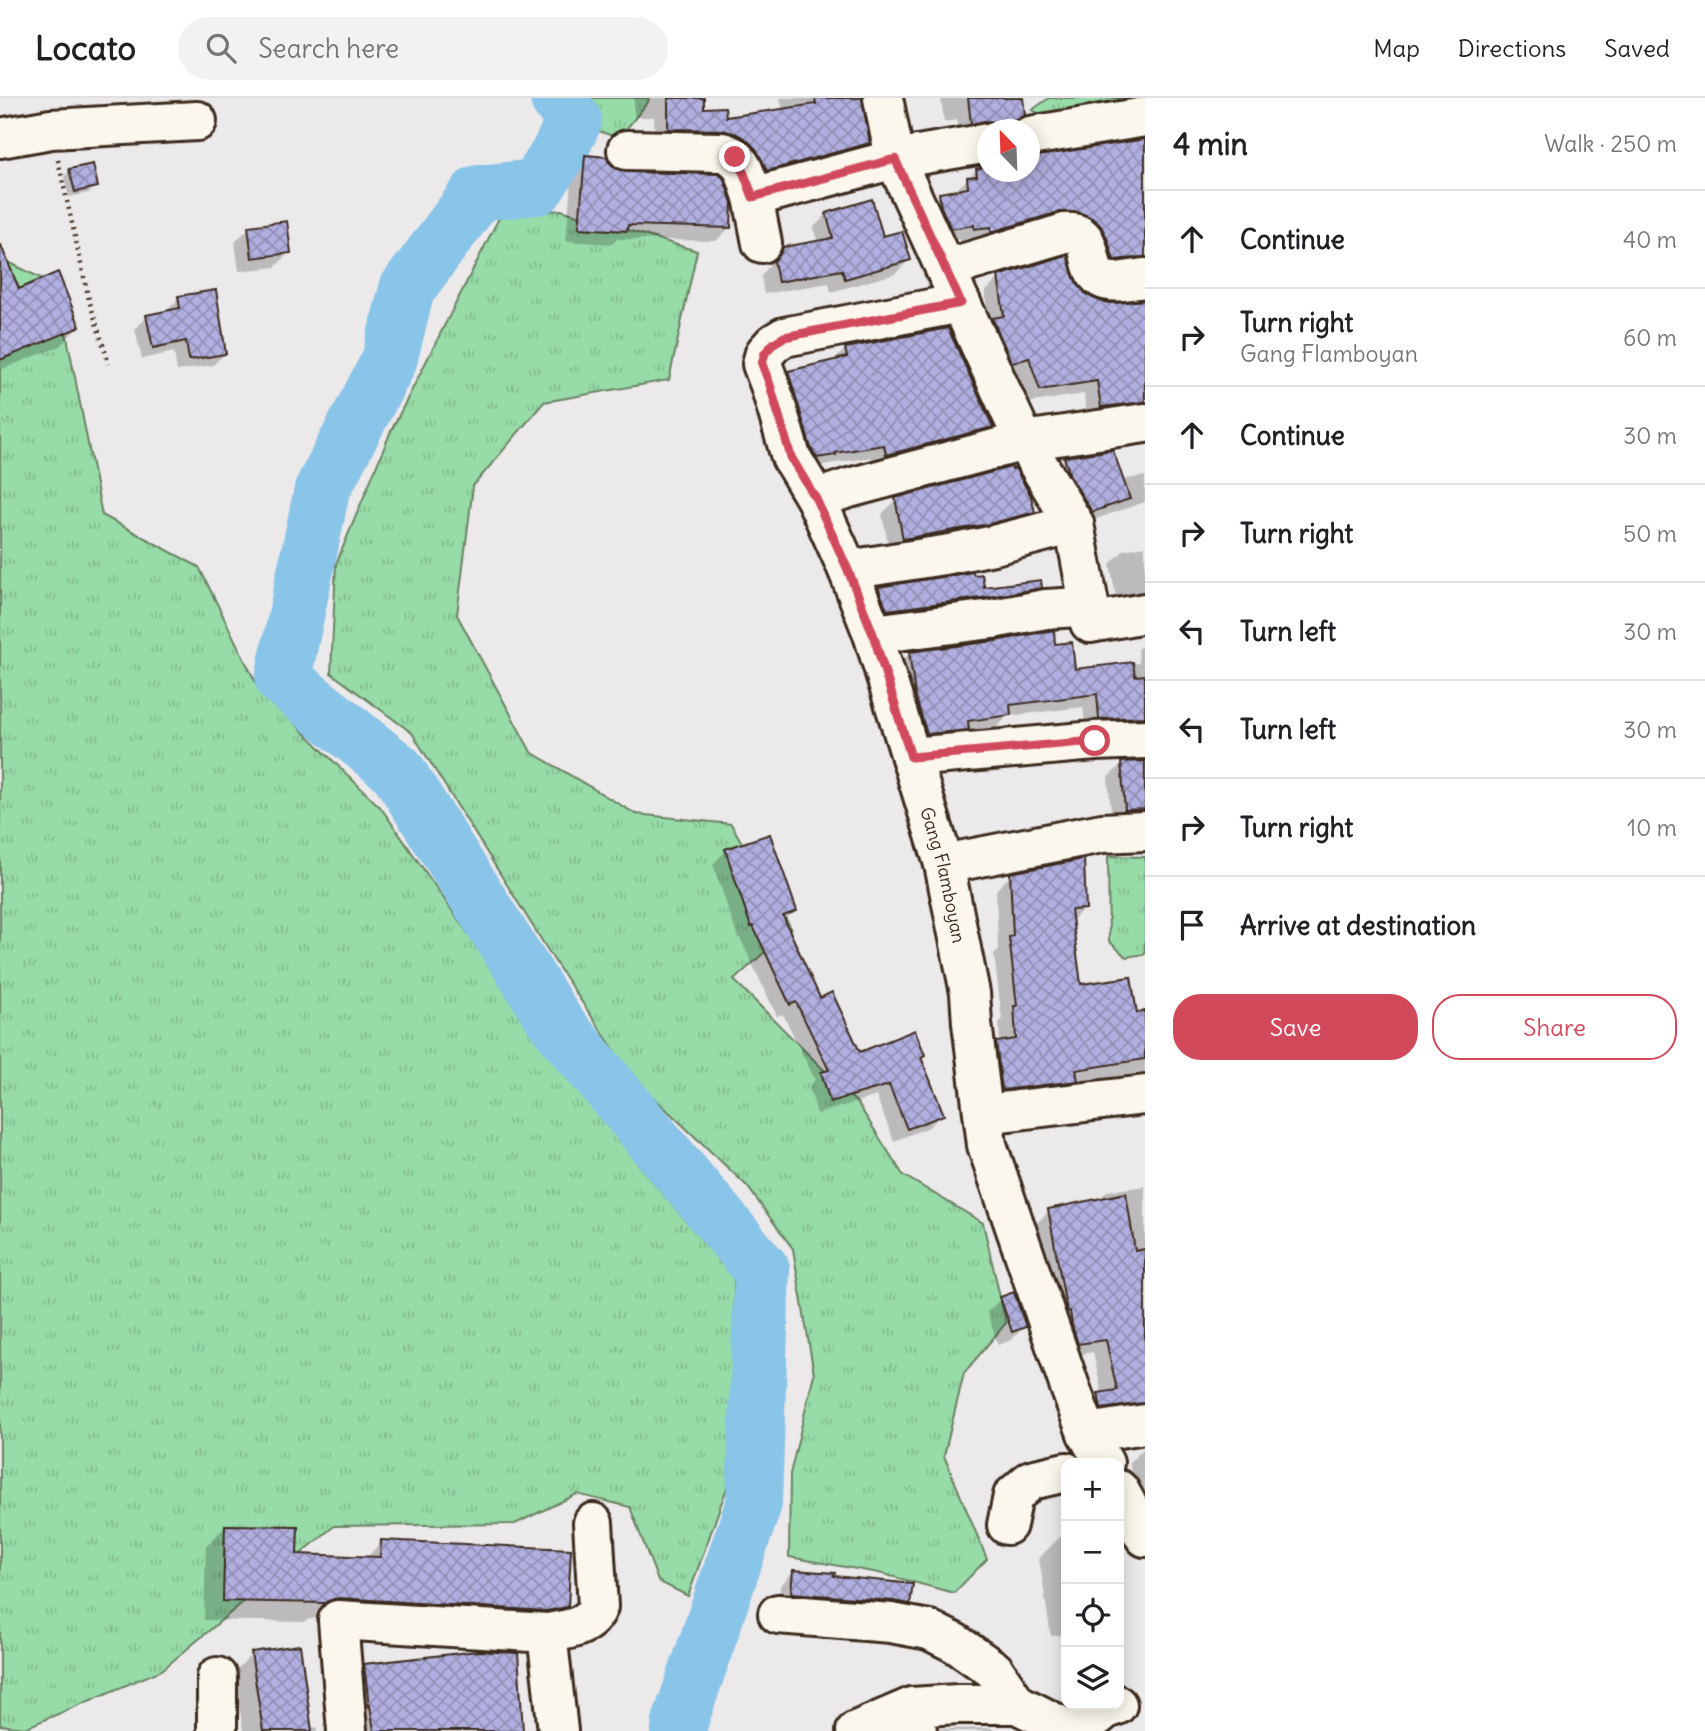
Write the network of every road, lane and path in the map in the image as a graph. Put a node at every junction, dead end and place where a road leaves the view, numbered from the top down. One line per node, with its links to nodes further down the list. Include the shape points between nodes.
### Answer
1 (883, 98): 9 (street)
2 (1145, 117): 5 (street)
3 (197, 121): 4 (street)
4 (51, 129): 6 (street); 15 (path, via 89,300)
5 (1040, 134)
6 (0, 138)
7 (977, 145): 9 (street)
8 (627, 150): 10 (street, via 731,154 739,161)
9 (895, 159): 10 (street); 12 (street)
10 (753, 197): 11 (street)
11 (762, 243)
12 (945, 269): 13 (street, via 1079,233 1095,274 1111,281); 14 (street)
13 (1145, 278)
14 (961, 303): 17 (street); 18 (street, Gang Flamboyan, via 784,337 765,353 762,364 791,457)
15 (109, 364)
16 (1145, 423): 17 (street)
17 (1024, 441): 18 (street); 19 (street)
18 (816, 499): 20 (street, Gang Flamboyan)
19 (1074, 524): 20 (street, via 972,550); 21 (street)
20 (848, 570): 23 (street, Gang Flamboyan)
21 (1089, 604): 22 (street, via 1090,623); 23 (street)
22 (1145, 613)
23 (873, 634): 25 (street, Gang Flamboyan)
24 (1145, 739): 25 (street)
25 (911, 757): 27 (street, Gang Flamboyan)
26 (1145, 831): 27 (street, via 1102,833)
27 (944, 864): 29 (street, Gang Flamboyan, via 970,993)
28 (1145, 1095): 29 (street)
29 (984, 1114): 31 (street, Gang Flamboyan, via 987,1145)
30 (1145, 1424): 31 (street)
31 (1096, 1448)
32 (1061, 1473): 35 (street, via 1031,1480 1013,1496)
33 (1124, 1499): 36 (street)
34 (593, 1523): 38 (street, via 598,1607 581,1626)
35 (1007, 1525)
36 (1145, 1537)
37 (778, 1614): 42 (street, via 929,1630 994,1670)
38 (547, 1633): 46 (street, via 338,1620); 47 (street)
39 (217, 1677): 45 (street)
40 (1145, 1695): 41 (street)
41 (1124, 1702)
42 (1017, 1704): 44 (street, via 958,1704); 49 (street)
43 (1105, 1710): 50 (street)
44 (915, 1719): 48 (street)
45 (217, 1731)
46 (346, 1731)
47 (558, 1731)
48 (856, 1731)
49 (1071, 1731)
50 (1079, 1731)

